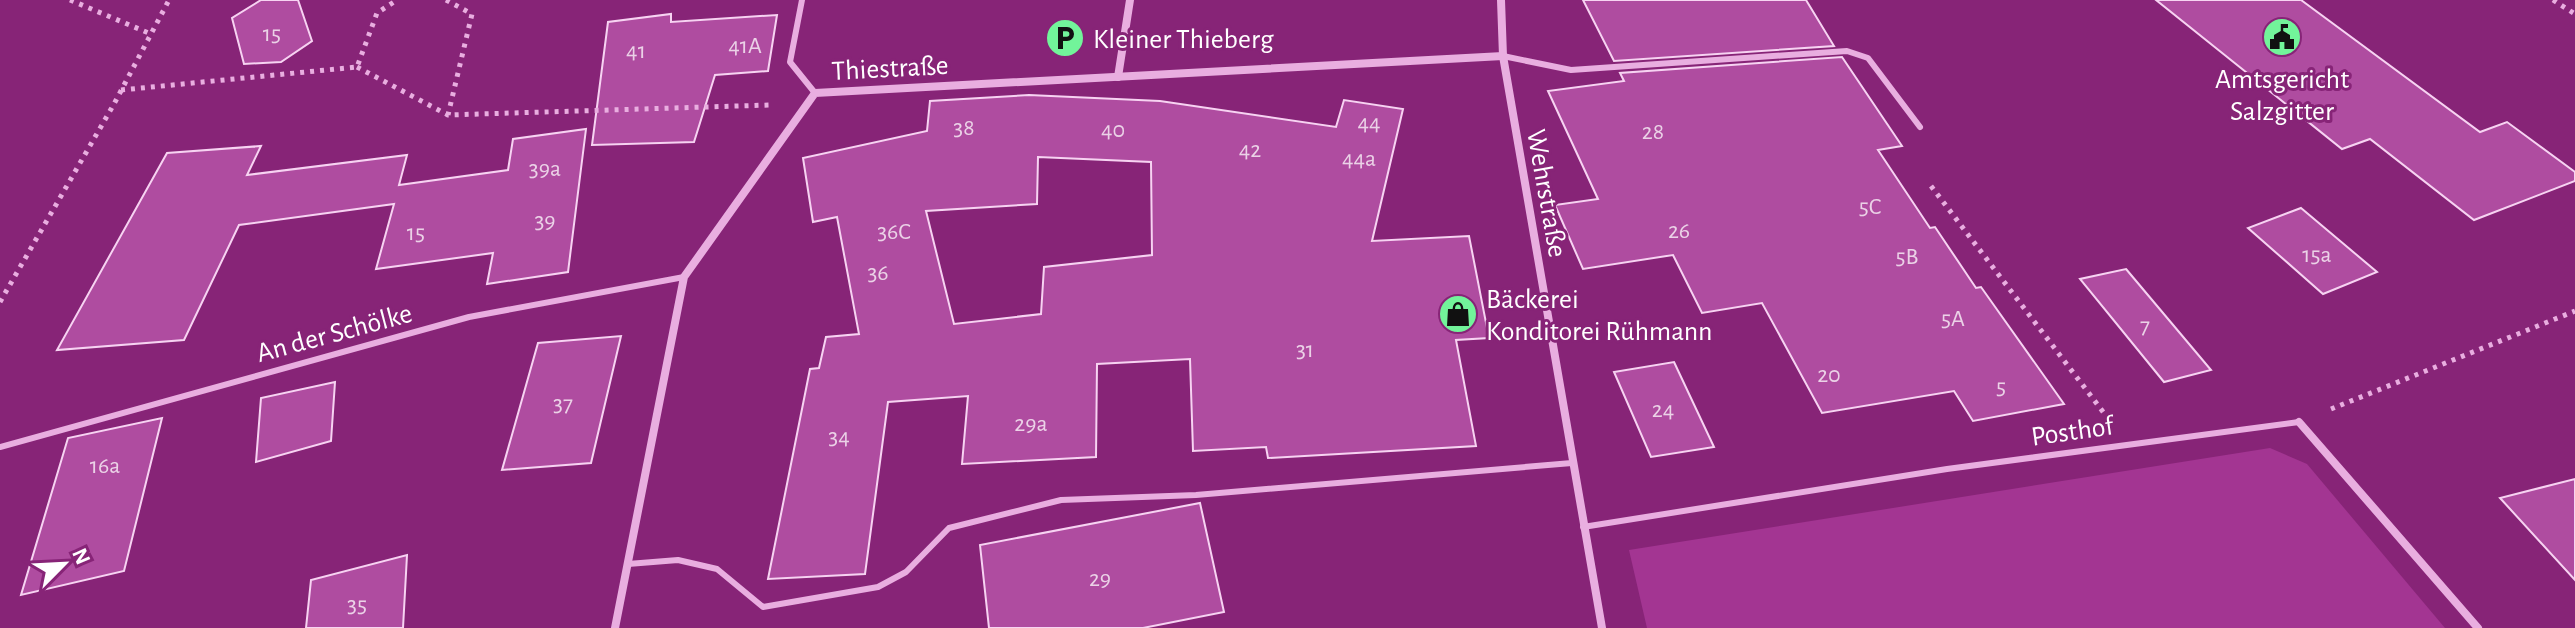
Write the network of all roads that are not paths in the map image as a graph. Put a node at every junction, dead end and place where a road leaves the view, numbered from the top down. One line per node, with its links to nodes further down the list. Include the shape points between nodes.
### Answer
1 (802, 0): 6 (lane, via 790,62)
2 (1130, 0): 5 (street)
3 (1501, 0): 4 (street, Wehrstraße)
4 (1503, 56): 5 (street, Thiestraße); 7 (lane, via 1571,70 1847,51 1868,58); 11 (street, Wehrstraße)
5 (1118, 77): 6 (street, Thiestraße)
6 (815, 93): 8 (street, Thiestraße)
7 (1920, 127)
8 (684, 277): 10 (lane, An der Schölke, via 469,317); 13 (street, Thiestraße)
9 (2299, 422): 12 (lane, Posthof, via 1947,469); 16 (street)
10 (0, 447)
11 (1572, 463): 12 (street, Wehrstraße); 13 (lane, via 1196,495 1061,500 949,528 906,572 878,587 763,607 717,569 678,560)
12 (1583, 527): 15 (street, Wehrstraße)
13 (628, 564): 14 (street, Thiestraße)
14 (615, 628)
15 (1602, 628)
16 (2478, 628)

